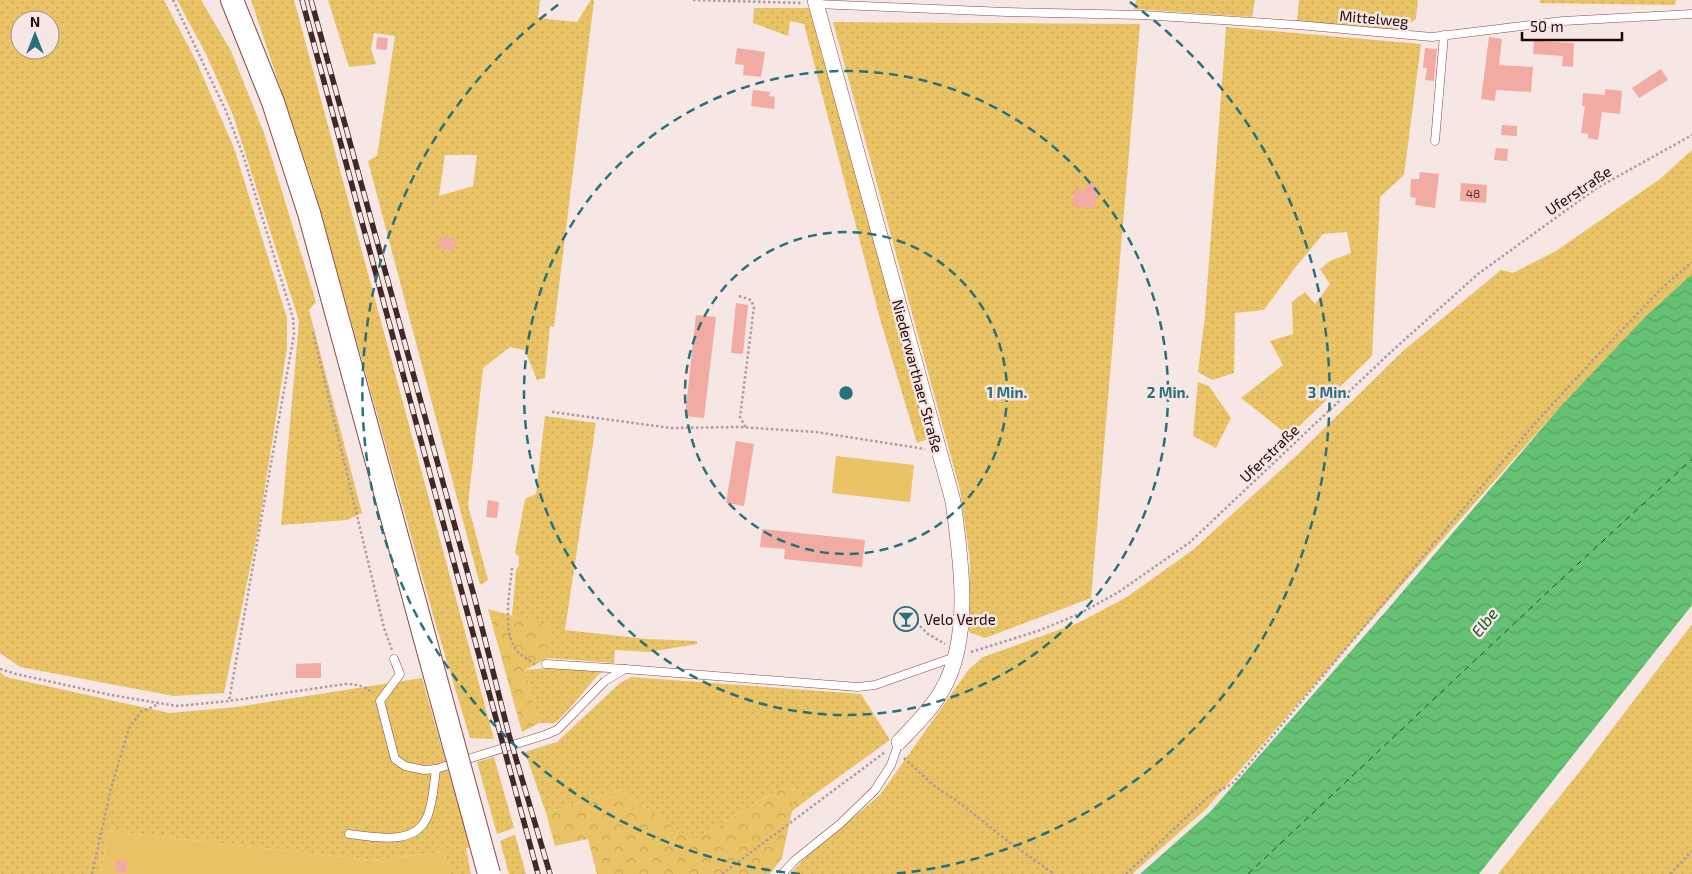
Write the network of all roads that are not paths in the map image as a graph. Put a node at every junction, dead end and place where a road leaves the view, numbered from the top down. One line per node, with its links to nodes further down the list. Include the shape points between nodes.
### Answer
1 (232, 0): 13 (main road, bridge, via 273,102 309,213)
2 (816, 2): 4 (lane, Mittelweg, via 1142,15 1432,37); 6 (street, Niederwarthaer Straße, via 953,501 961,557)
3 (1692, 14): 4 (lane, Mittelweg, via 1564,21)
4 (1444, 35): 5 (lane)
5 (1435, 140)
6 (957, 657): 9 (lane, via 858,688); 10 (street, Niederwarthaer Straße, via 942,692)
7 (394, 659): 11 (lane, via 400,674 380,701 395,759 405,766)
8 (546, 664): 9 (lane)
9 (625, 669): 11 (lane, via 605,681 557,730)
10 (898, 746): 14 (lane, via 891,765 875,790)
11 (436, 769): 12 (lane, via 428,816 420,828 392,838)
12 (349, 834)
13 (489, 874)
14 (782, 874)

